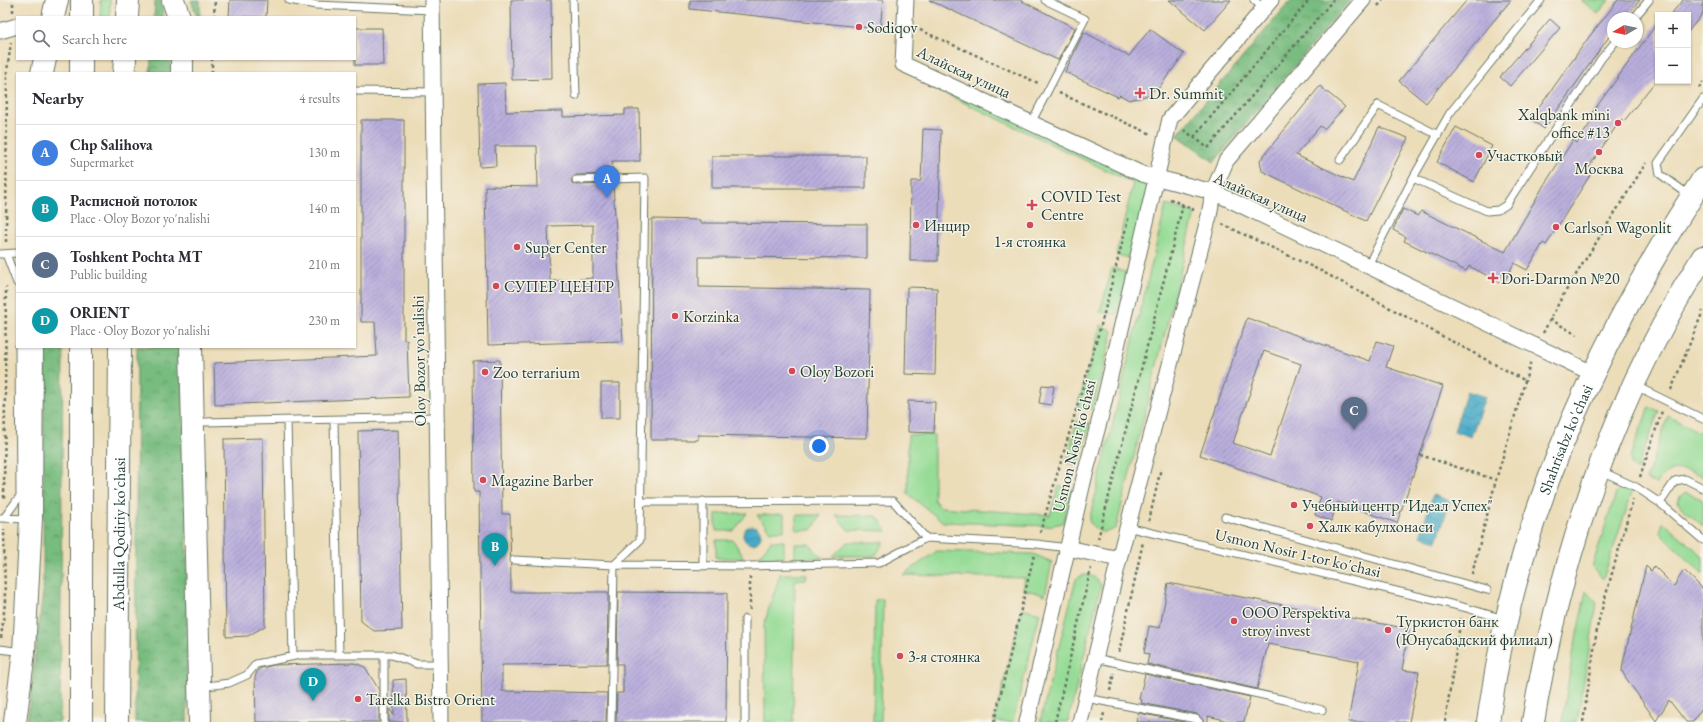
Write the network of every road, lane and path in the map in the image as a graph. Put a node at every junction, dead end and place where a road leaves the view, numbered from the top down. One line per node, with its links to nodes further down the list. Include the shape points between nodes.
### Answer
1 (13, 0): 26 (path)
2 (82, 0): 21 (main road)
3 (128, 0): 22 (main road)
4 (173, 0): 23 (main road)
5 (215, 0): 24 (path)
6 (289, 0): 16 (lane)
7 (573, 0): 44 (lane)
8 (906, 0): 46 (street, Алайская улица, via 899,61)
9 (1044, 0): 46 (lane, via 1085,19)
10 (1309, 0): 50 (path)
11 (1333, 0): 50 (path, via 1208,148)
12 (1363, 0): 57 (street, via 1226,162)
13 (1383, 0): 19 (path)
14 (1541, 0): 48 (lane, via 1450,113)
15 (1649, 0): 20 (lane)
16 (316, 2): 18 (lane)
17 (1263, 3): 55 (street, Usmon Nosir ko'chasi, via 1170,119)
18 (432, 5): 41 (street, Oloy Bozor yo'nalishi)
19 (1373, 12)
20 (1639, 12)
21 (82, 16)
22 (127, 16)
23 (179, 16)
24 (214, 16)
25 (913, 27): 39 (path)
26 (10, 28): 61 (path)
27 (1610, 48): 53 (lane, via 1506,204 1498,210 1488,212)
28 (45, 60): 33 (main road)
29 (81, 60): 34 (main road)
30 (124, 60): 35 (main road)
31 (182, 60): 36 (main road)
32 (212, 60): 37 (path)
33 (42, 72)
34 (81, 72)
35 (124, 72)
36 (182, 72)
37 (212, 72)
38 (1703, 82): 43 (path)
39 (1044, 86)
40 (356, 91): 41 (lane)
41 (434, 92): 80 (street, Oloy Bozor yo'nalishi)
42 (1059, 92): 49 (path)
43 (1694, 94)
44 (576, 96)
45 (1703, 100): 56 (lane, via 1658,163 1660,174)
46 (1031, 123): 55 (street, Алайская улица)
47 (1183, 129): 50 (path)
48 (1438, 134): 51 (lane, via 1378,105); 53 (lane)
49 (1153, 135)
50 (1194, 137)
51 (1340, 160)
52 (1646, 163): 68 (path)
53 (1413, 178): 64 (lane)
54 (576, 180): 92 (lane, via 645,178)
55 (1156, 186): 57 (street, Алайская улица); 58 (path); 102 (street, Usmon Nosir ko'chasi)
56 (1697, 188): 76 (main road, Shahrisabz ko'chasi, via 1641,280)
57 (1213, 192): 60 (street); 64 (street, Алайская улица)
58 (1183, 205): 60 (path); 103 (path)
59 (1130, 215): 101 (path, via 1101,325)
60 (1209, 216): 77 (path, via 1321,272); 97 (street)
61 (3, 254): 62 (lane); 65 (lane)
62 (16, 254)
63 (1703, 257): 78 (main road)
64 (1367, 266): 70 (street, Алайская улица)
65 (16, 281)
66 (6, 285): 95 (path)
67 (1703, 311): 79 (path)
68 (1550, 319): 69 (path); 70 (path)
69 (1577, 335)
70 (1536, 347): 76 (street, Алайская улица); 77 (path)
71 (19, 348): 95 (lane, via 20,496)
72 (32, 348): 96 (main road)
73 (81, 348): 127 (main road)
74 (120, 348): 128 (main road, Abdulla Qodiriy ko'chasi)
75 (191, 348): 122 (main road)
76 (1592, 373): 112 (main road, Shahrisabz ko'chasi, via 1552,466 1525,548)
77 (1524, 380): 88 (path)
78 (1634, 385): 79 (lane); 87 (main road)
79 (1666, 401): 81 (lane); 89 (path)
80 (437, 417): 82 (lane); 121 (street, Oloy Bozor yo'nalishi)
81 (1703, 419)
82 (334, 420): 83 (lane); 116 (lane)
83 (287, 421): 84 (lane); 118 (lane)
84 (206, 422)
85 (1420, 455): 88 (path)
86 (1163, 461): 98 (path)
87 (1598, 469): 89 (lane); 142 (main road, via 1557,601)
88 (1496, 480): 108 (path)
89 (1636, 487): 93 (lane); 143 (path, via 1598,623)
90 (1703, 488): 93 (lane, via 1685,479 1675,481)
91 (703, 501): 92 (lane); 99 (lane, via 892,500); 107 (lane)
92 (641, 502): 106 (lane, via 640,540)
93 (1660, 504): 100 (lane)
94 (1225, 517): 108 (lane)
95 (2, 518): 96 (lane); 113 (path, via 5,603)
96 (31, 519): 115 (main road)
97 (1128, 527): 98 (lane, Usmon Nosir 1-tor ko'chasi); 104 (street)
98 (1145, 532): 110 (lane, Usmon Nosir 1-tor ko'chasi); 120 (path)
99 (926, 538): 101 (lane); 107 (lane, via 879,563)
100 (1703, 540)
101 (1036, 544): 102 (lane); 134 (path)
102 (1068, 548): 103 (street); 135 (street, Usmon Nosir ko'chasi)
103 (1094, 554): 104 (street); 136 (path)
104 (1119, 559): 119 (street)
105 (514, 560): 106 (lane)
106 (614, 565): 107 (lane); 132 (lane)
107 (703, 566)
108 (1469, 584): 109 (lane)
109 (1487, 590)
110 (1463, 607): 112 (lane, Usmon Nosir 1-tor ko'chasi); 140 (path)
111 (745, 619): 133 (lane)
112 (1506, 620): 141 (main road, Shahrisabz ko'chasi)
113 (1, 639)
114 (0, 649): 115 (lane)
115 (24, 652): 126 (main road)
116 (339, 655): 117 (lane); 118 (lane)
117 (384, 655): 121 (lane, via 416,664); 130 (lane)
118 (293, 656): 122 (lane, via 256,664 247,675 229,683)
119 (1095, 658): 120 (lane); 123 (street)
120 (1116, 662): 124 (path); 125 (lane)
121 (440, 664): 131 (street, Oloy Bozor yo'nalishi)
122 (200, 687): 129 (main road)
123 (1086, 698): 124 (lane); 137 (street)
124 (1107, 702): 138 (path); 139 (lane, via 1196,719)
125 (1322, 710)
126 (15, 722)
127 (81, 722)
128 (117, 722)
129 (200, 722)
130 (384, 722)
131 (441, 722)
132 (612, 722)
133 (745, 722)
134 (994, 722)
135 (1026, 722)
136 (1054, 722)
137 (1080, 722)
138 (1102, 722)
139 (1199, 722)
140 (1445, 722)
141 (1488, 722)
142 (1533, 722)
143 (1582, 722)

